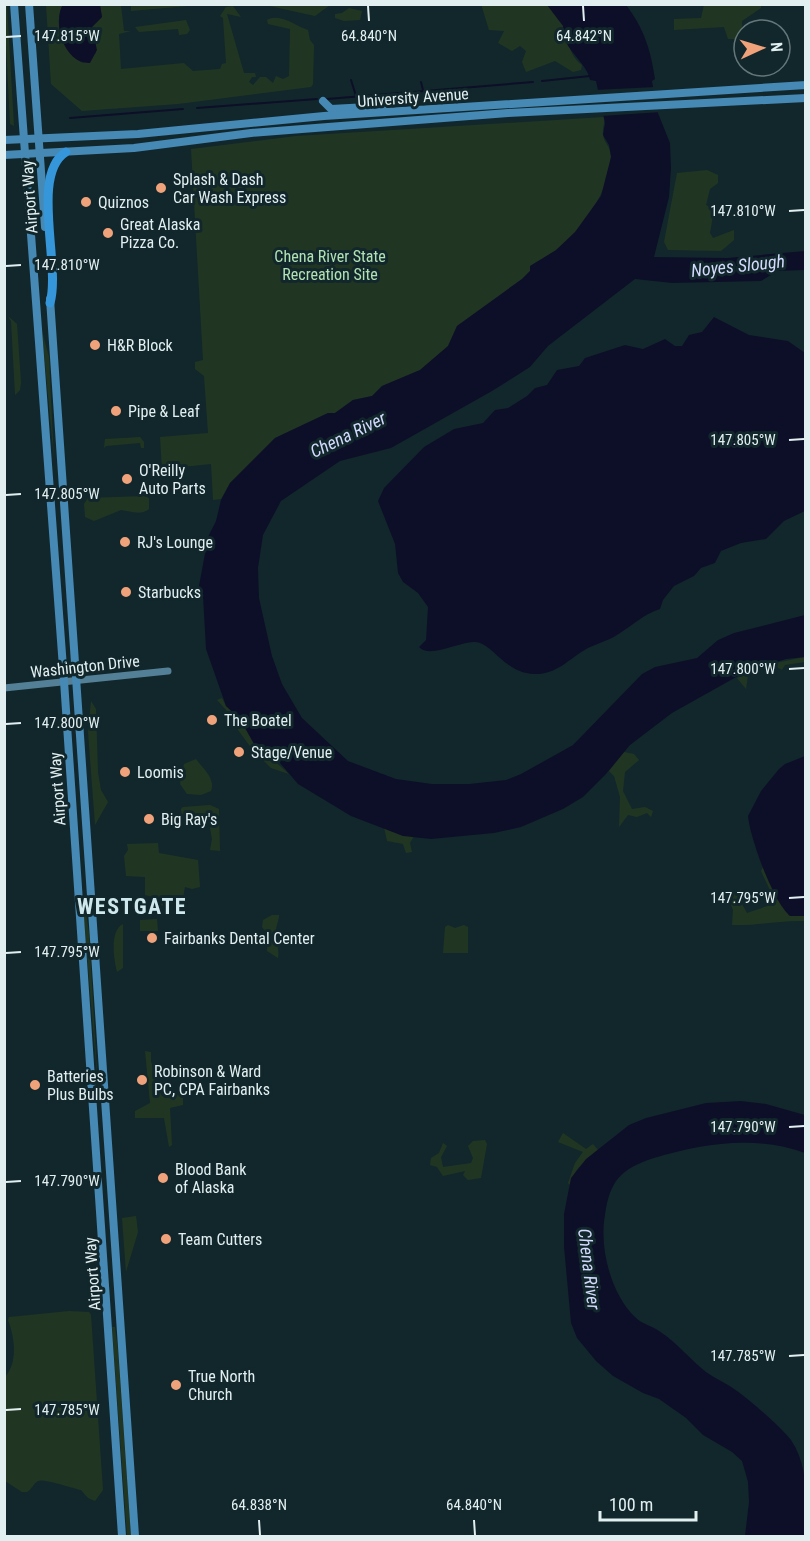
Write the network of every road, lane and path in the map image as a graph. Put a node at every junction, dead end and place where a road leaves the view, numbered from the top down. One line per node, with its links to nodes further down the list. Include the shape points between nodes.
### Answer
1 (14, 4): 9 (main road, Airport Way)
2 (29, 4): 7 (main road, Airport Way)
3 (806, 85): 6 (main road, University Avenue)
4 (806, 98): 10 (main road, University Avenue, via 346,125 150,147)
5 (323, 101): 6 (main road, via 328,109 368,107)
6 (390, 112): 7 (main road, University Avenue)
7 (38, 139): 9 (main road, University Avenue); 11 (main road, Airport Way)
8 (4, 140): 9 (main road, University Avenue)
9 (23, 140): 12 (main road, Airport Way)
10 (66, 152): 11 (main road, University Avenue); 14 (highway, via 58,158 48,181 54,285)
11 (39, 153): 12 (main road, University Avenue); 14 (main road, Airport Way)
12 (24, 154): 13 (main road, University Avenue); 17 (main road, Airport Way)
13 (4, 155)
14 (50, 303): 16 (main road, Airport Way)
15 (168, 671): 16 (street, Washington Drive)
16 (75, 680): 17 (street, Washington Drive); 20 (main road, Airport Way)
17 (64, 681): 18 (street, Washington Drive); 19 (main road, Airport Way)
18 (4, 688)
19 (122, 1536)
20 (135, 1536)

